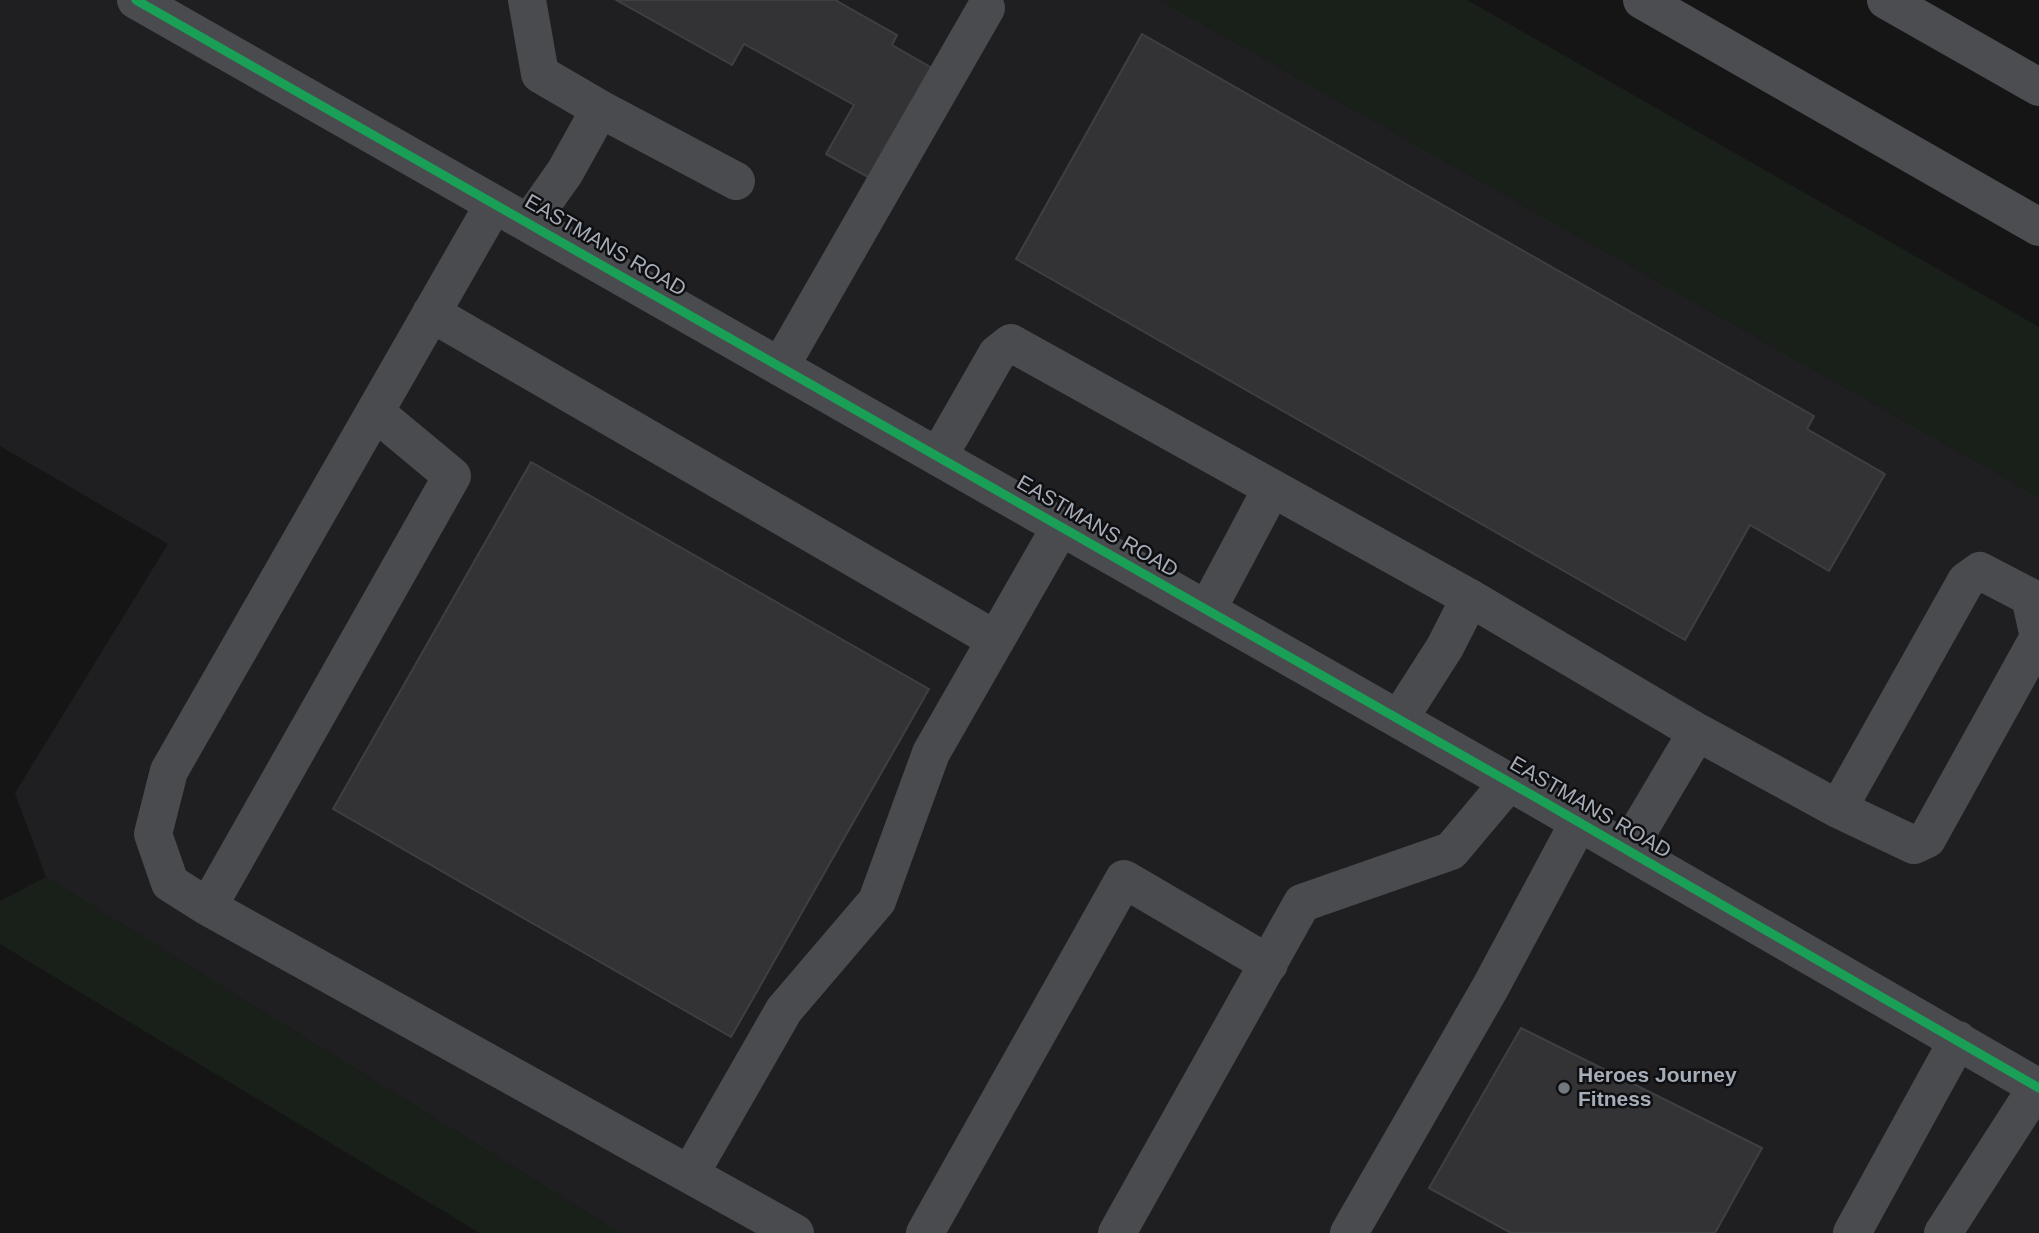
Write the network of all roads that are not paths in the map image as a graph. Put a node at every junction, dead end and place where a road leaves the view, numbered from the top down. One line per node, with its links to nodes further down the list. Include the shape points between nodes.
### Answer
1 (136, 0): 9 (street, EASTMANS ROAD)
2 (527, 0): 7 (street, via 540,74)
3 (1642, 0): 11 (highway)
4 (1886, 0): 6 (highway)
5 (986, 8): 13 (street)
6 (2039, 87)
7 (600, 109): 8 (street); 10 (street)
8 (736, 181)
9 (495, 204): 10 (street, EASTMANS ROAD); 12 (street)
10 (530, 223): 13 (street, EASTMANS ROAD)
11 (2039, 227)
12 (431, 313): 14 (street); 20 (street)
13 (780, 367): 15 (street, EASTMANS ROAD)
14 (375, 412): 27 (street, via 169,771 153,834 170,883); 27 (street, via 452,476)
15 (939, 457): 16 (street, via 997,354 1012,343); 17 (street, EASTMANS ROAD)
16 (1272, 488): 18 (street); 19 (street)
17 (1061, 526): 19 (street, EASTMANS ROAD); 20 (street)
18 (1470, 598): 21 (street); 22 (street)
19 (1207, 610): 21 (street, EASTMANS ROAD)
20 (996, 640): 31 (street, via 931,753 877,901 784,1010)
21 (1399, 719): 23 (street, EASTMANS ROAD)
22 (1697, 732): 24 (street); 26 (street)
23 (1509, 782): 25 (street, EASTMANS ROAD); 28 (street, via 1451,851 1303,903)
24 (1838, 810): 24 (street, via 1914,845 1927,839 2039,637 2030,597 1980,571 1966,581)
25 (1579, 822): 26 (street, EASTMANS ROAD); 35 (street)
26 (1628, 850): 29 (street, EASTMANS ROAD)
27 (208, 907): 31 (street)
28 (1269, 964): 33 (street, via 1124,879); 34 (street)
29 (1958, 1041): 30 (street, EASTMANS ROAD); 36 (street)
30 (2038, 1087): 37 (street)
31 (690, 1174): 32 (street)
32 (795, 1233)
33 (925, 1233)
34 (1117, 1233)
35 (1349, 1233)
36 (1852, 1233)
37 (1943, 1233)

